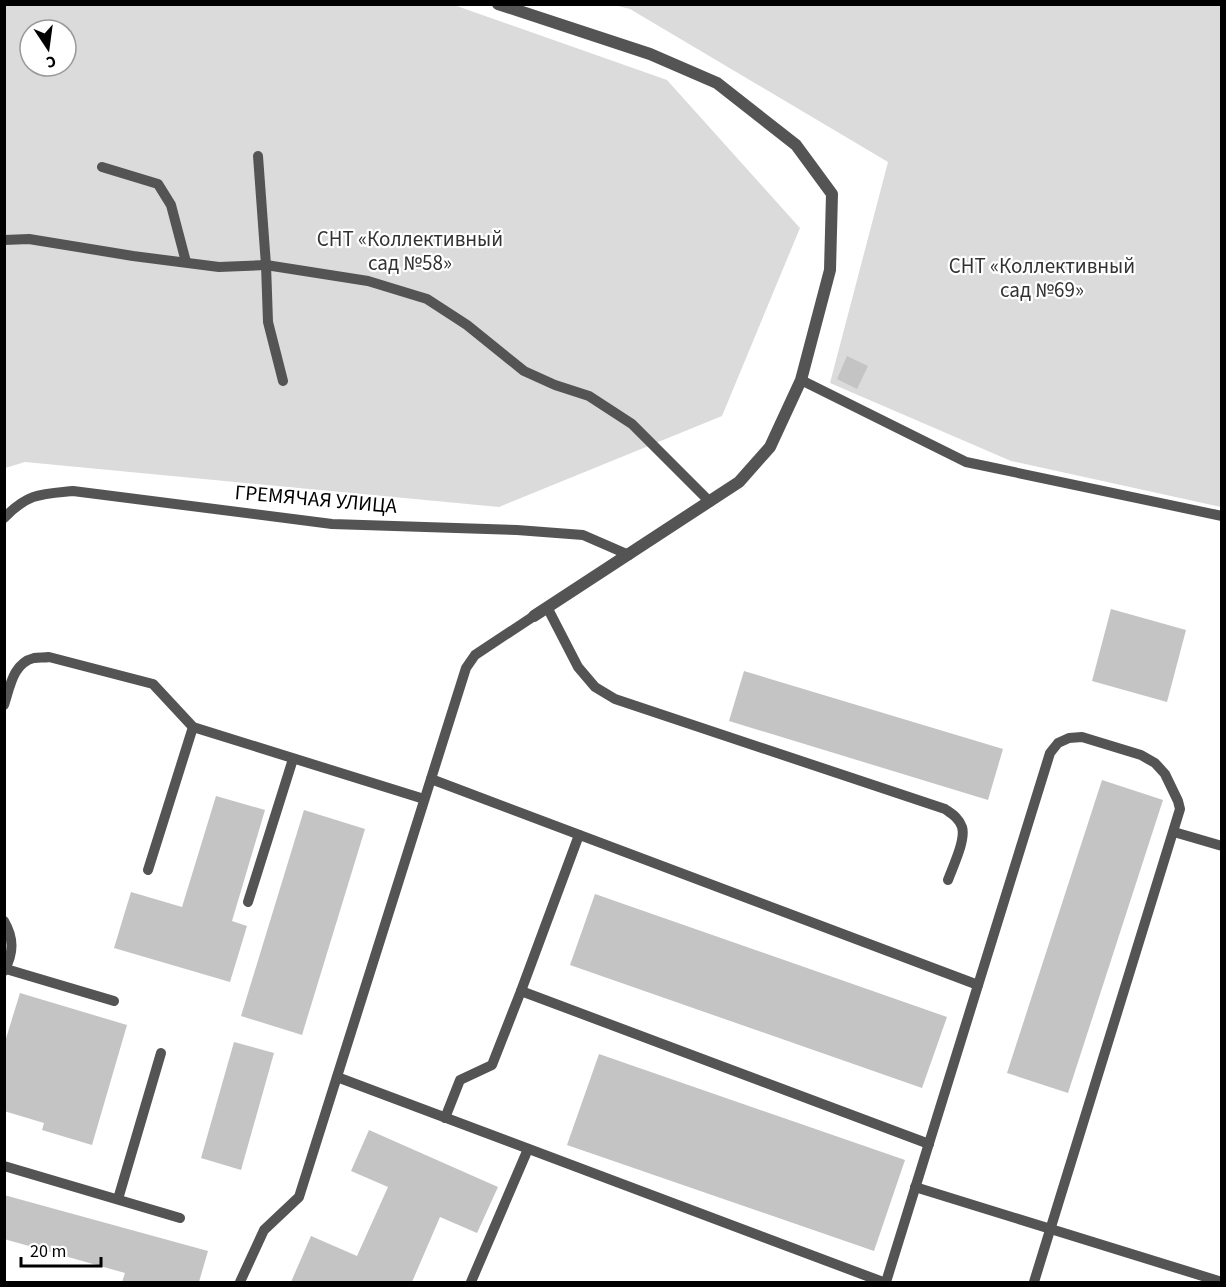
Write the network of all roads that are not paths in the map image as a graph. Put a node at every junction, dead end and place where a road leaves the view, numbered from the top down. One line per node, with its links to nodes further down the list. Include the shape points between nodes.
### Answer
1 (498, 4): 7 (street, via 651,54 717,83 796,145 832,194 830,270)
2 (258, 156): 6 (lane)
3 (102, 166): 5 (lane, via 159,184 171,205)
4 (4, 240): 5 (lane, via 29,239)
5 (186, 262): 6 (lane, via 219,267)
6 (266, 265): 8 (lane, via 268,322); 9 (lane, via 368,281 427,299 524,370 589,396 632,424)
7 (801, 380): 9 (street, via 770,447 739,482); 10 (lane, via 966,462)
8 (283, 381)
9 (710, 502): 12 (street)
10 (1221, 516)
11 (4, 518): 12 (lane, ГРЕМЯЧАЯ УЛИЦА, via 38,494 73,491 332,524 584,535)
12 (629, 555): 13 (street)
13 (548, 607): 14 (street); 24 (lane, via 578,667 595,687 615,699 945,809 956,816 962,827 962,839)
14 (534, 616): 18 (lane, via 475,655 466,668)
15 (4, 705): 16 (lane, via 20,665 32,658 49,657 153,684)
16 (193, 727): 17 (lane); 23 (lane)
17 (293, 759): 19 (lane); 25 (lane)
18 (431, 779): 19 (lane); 21 (lane)
19 (424, 799): 32 (lane)
20 (1174, 832): 22 (lane); 28 (lane, via 1180,809 1178,801 1155,763 1082,737 1058,743 1050,753); 40 (lane)
21 (579, 836): 28 (lane); 29 (lane)
22 (1221, 846)
23 (148, 870)
24 (948, 879)
25 (248, 902)
26 (4, 921): 27 (lane, via 12,940)
27 (5, 970): 30 (lane)
28 (978, 985): 34 (lane)
29 (520, 991): 33 (lane, via 492,1065 460,1080); 34 (lane)
30 (114, 1001)
31 (161, 1053): 38 (lane)
32 (337, 1077): 33 (lane); 41 (lane, via 299,1197 264,1230)
33 (445, 1118): 35 (lane)
34 (929, 1144): 37 (lane)
35 (528, 1149): 42 (lane); 43 (lane)
36 (4, 1166): 38 (lane)
37 (915, 1187): 40 (lane); 43 (lane)
38 (118, 1199): 39 (lane)
39 (180, 1218)
40 (1050, 1229): 44 (lane); 45 (lane)
41 (240, 1282)
42 (471, 1282)
43 (884, 1282)
44 (1034, 1282)
45 (1221, 1282)

